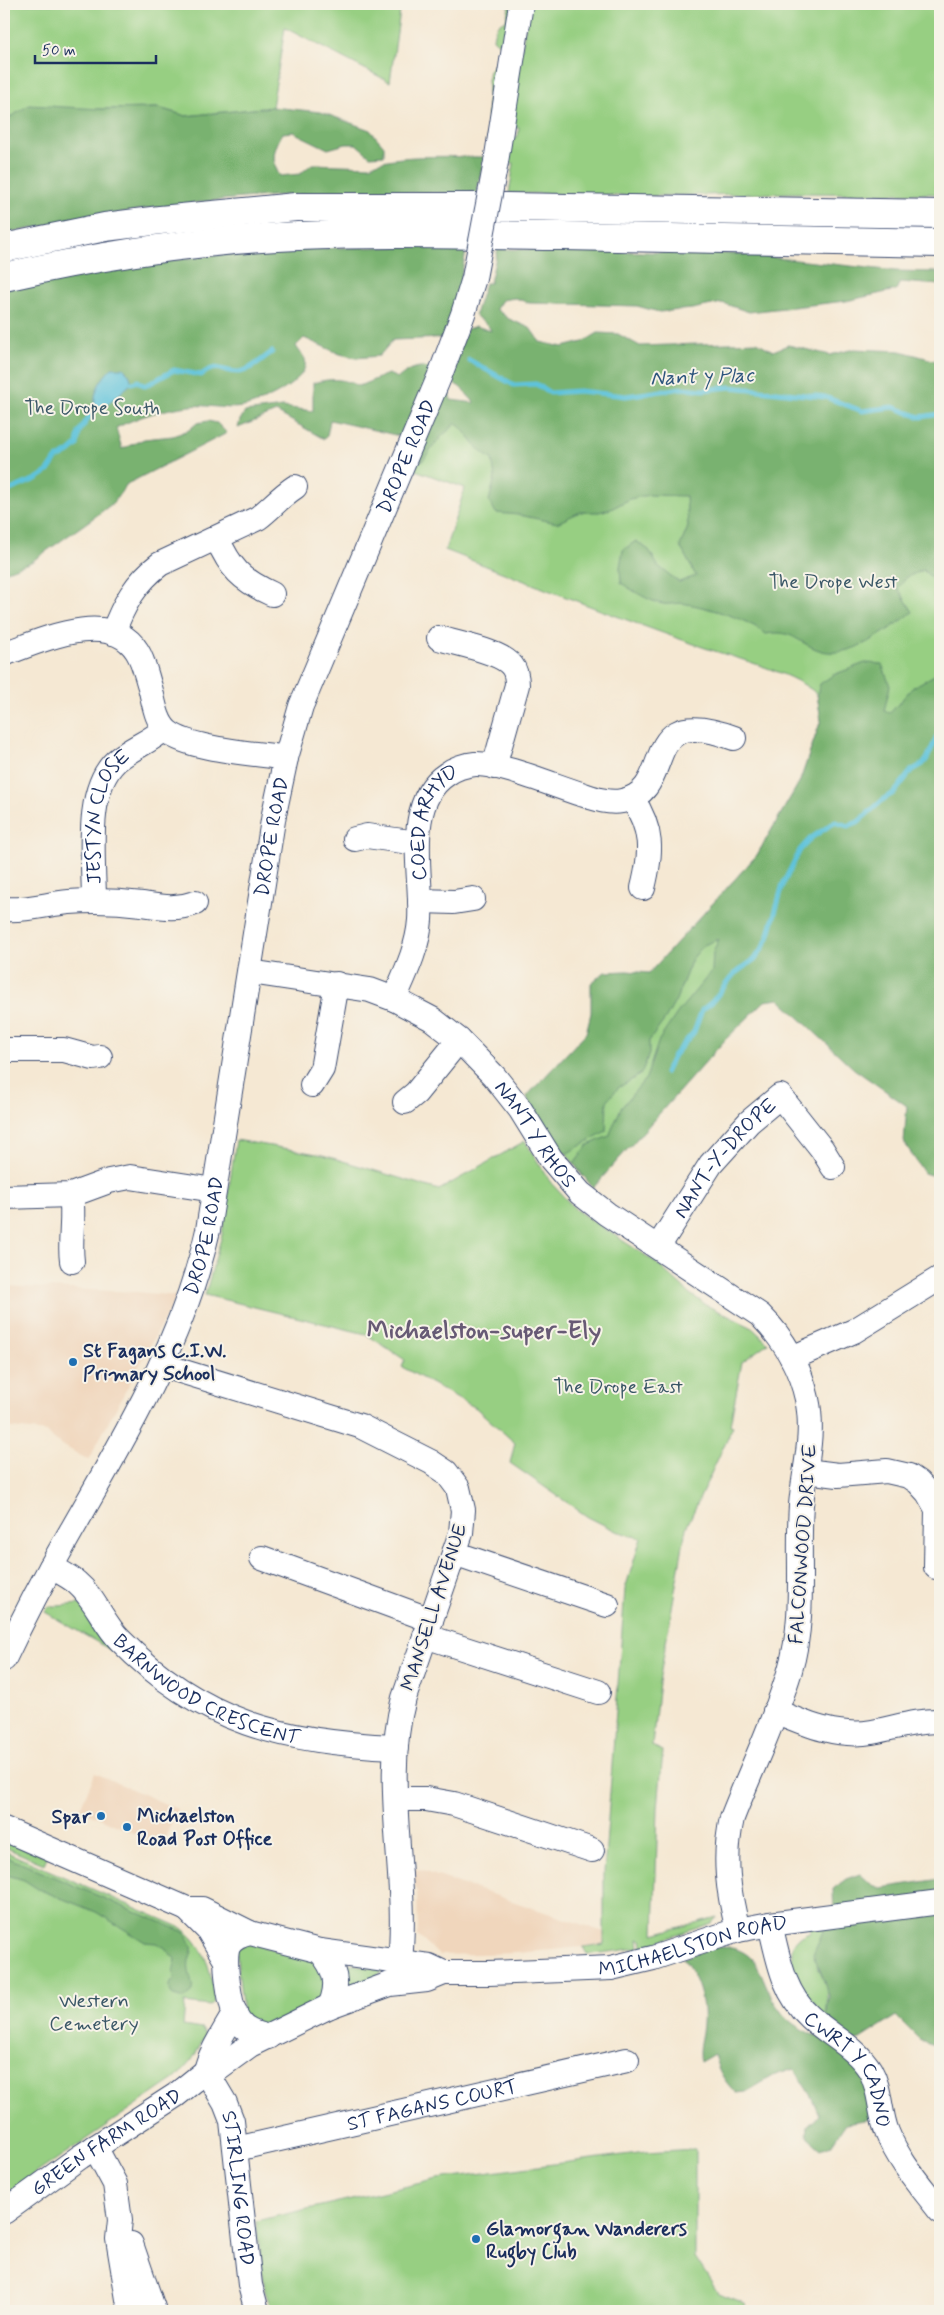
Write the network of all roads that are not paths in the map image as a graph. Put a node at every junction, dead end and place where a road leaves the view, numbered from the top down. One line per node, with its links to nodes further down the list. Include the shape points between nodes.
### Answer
1 (521, 4): 14 (street, DROPE ROAD, bridge, via 496,162 474,278 463,314 301,706)
2 (940, 214): 4 (highway, via 486,206 296,207 132,223)
3 (940, 243): 5 (highway, via 500,235 298,236 174,246)
4 (4, 248)
5 (4, 277)
6 (295, 487): 7 (street, via 258,518)
7 (217, 538): 8 (street, via 234,570); 9 (street, via 160,564 150,572 127,600)
8 (272, 594)
9 (113, 633): 11 (street, via 88,629 72,631); 12 (street, via 137,651)
10 (439, 638): 15 (street, via 498,656 513,666 517,685)
11 (4, 654)
12 (164, 728): 14 (street, via 191,743); 21 (street, JESTYN CLOSE, via 117,760 100,782 94,814)
13 (734, 738): 16 (street, via 692,727 673,735 664,746 648,783)
14 (286, 758): 25 (street, DROPE ROAD, via 274,814)
15 (494, 767): 16 (street, COED ARHYD, via 597,799 620,801); 18 (street, COED ARHYD, via 464,766 438,781 427,799)
16 (632, 798): 19 (street, via 642,813 650,840 650,859)
17 (355, 838): 18 (street, via 367,836)
18 (417, 843): 22 (street, COED ARHYD)
19 (643, 888)
20 (473, 899): 22 (street)
21 (94, 901): 23 (street, JESTYN CLOSE, via 128,902 171,909); 24 (street, JESTYN CLOSE, via 24,910)
22 (420, 901): 27 (street, COED ARHYD, via 418,935)
23 (195, 903)
24 (4, 909)
25 (250, 972): 26 (street, NANT Y RHOS); 34 (street, DROPE ROAD)
26 (337, 984): 27 (street, NANT Y RHOS, via 370,990); 31 (street, via 322,1070)
27 (394, 999): 28 (street, NANT Y RHOS, via 432,1019)
28 (459, 1040): 32 (street); 37 (street, NANT Y RHOS, via 520,1109 572,1186 607,1214)
29 (4, 1050): 30 (street, via 64,1050)
30 (100, 1057)
31 (312, 1085)
32 (405, 1102)
33 (833, 1167): 37 (street, NANT-Y-DROPE, via 822,1148 780,1096 749,1122 711,1164)
34 (214, 1190): 35 (street, via 130,1177); 41 (street, DROPE ROAD, via 197,1274)
35 (71, 1195): 36 (street); 38 (street, via 73,1214 69,1242)
36 (4, 1197)
37 (658, 1247): 40 (street, NANT Y RHOS, via 760,1315)
38 (72, 1261)
39 (938, 1285): 40 (street, via 854,1331)
40 (792, 1358): 42 (street, FALCONWOOD DRIVE, via 808,1400)
41 (161, 1365): 43 (street, MANSELL AVENUE, via 360,1426 446,1472 458,1488 463,1510 461,1533); 45 (street, DROPE ROAD, via 86,1508)
42 (806, 1471): 46 (street, via 838,1474 887,1471 909,1476 918,1482 937,1509); 51 (street, FALCONWOOD DRIVE, via 800,1520 799,1628 790,1669)
43 (454, 1553): 47 (street); 48 (street, MANSELL AVENUE)
44 (262, 1558): 48 (street)
45 (51, 1567): 49 (street, DROPE ROAD); 53 (street, BARNWOOD CRESCENT, via 78,1584 109,1627 146,1664 181,1691 232,1718 286,1736)
46 (936, 1567)
47 (606, 1605)
48 (428, 1628): 50 (street); 53 (street, MANSELL AVENUE, via 400,1712)
49 (4, 1659)
50 (598, 1692)
51 (775, 1711): 52 (street, via 822,1729 849,1733); 60 (street, FALCONWOOD DRIVE, via 728,1832 727,1881)
52 (940, 1720)
53 (396, 1747): 54 (street, MANSELL AVENUE)
54 (396, 1800): 56 (street, via 426,1799 454,1804); 64 (street, MANSELL AVENUE, via 402,1924)
55 (4, 1829): 58 (street)
56 (592, 1850)
57 (940, 1902): 59 (street, MICHAELSTON ROAD)
58 (187, 1909): 61 (street, via 202,1909); 63 (street, via 208,1930)
59 (770, 1924): 60 (street, MICHAELSTON ROAD); 73 (street, CWRT Y CADNO, via 782,1972 793,1996 811,2018 849,2047 869,2068 886,2132 908,2170)
60 (738, 1930): 65 (street, MICHAELSTON ROAD, via 654,1958 611,1968)
61 (250, 1933): 62 (street); 63 (street, via 234,1939)
62 (320, 1951): 64 (street, MICHAELSTON ROAD); 66 (street, via 335,1974)
63 (225, 1960): 67 (street)
64 (400, 1962): 65 (street, MICHAELSTON ROAD, via 429,1966)
65 (444, 1973): 66 (street, MICHAELSTON ROAD, via 427,1980 390,1984)
66 (330, 2006): 68 (street, GREEN FARM ROAD)
67 (235, 2012): 68 (street, via 238,2021 253,2033); 70 (street, GREEN FARM ROAD, via 208,2059)
68 (268, 2037): 70 (street, GREEN FARM ROAD, via 250,2045 217,2069)
69 (627, 2060): 72 (street, ST FAGANS COURT)
70 (206, 2071): 71 (street, GREEN FARM ROAD, via 176,2095); 72 (street, STIRLING ROAD, via 230,2114)
71 (95, 2148): 74 (street, GREEN FARM ROAD); 75 (street, via 115,2184)
72 (236, 2150): 78 (street, STIRLING ROAD)
73 (940, 2211)
74 (4, 2212)
75 (120, 2220): 76 (street, via 118,2239); 77 (street)
76 (130, 2311)
77 (154, 2311)
78 (256, 2311)

